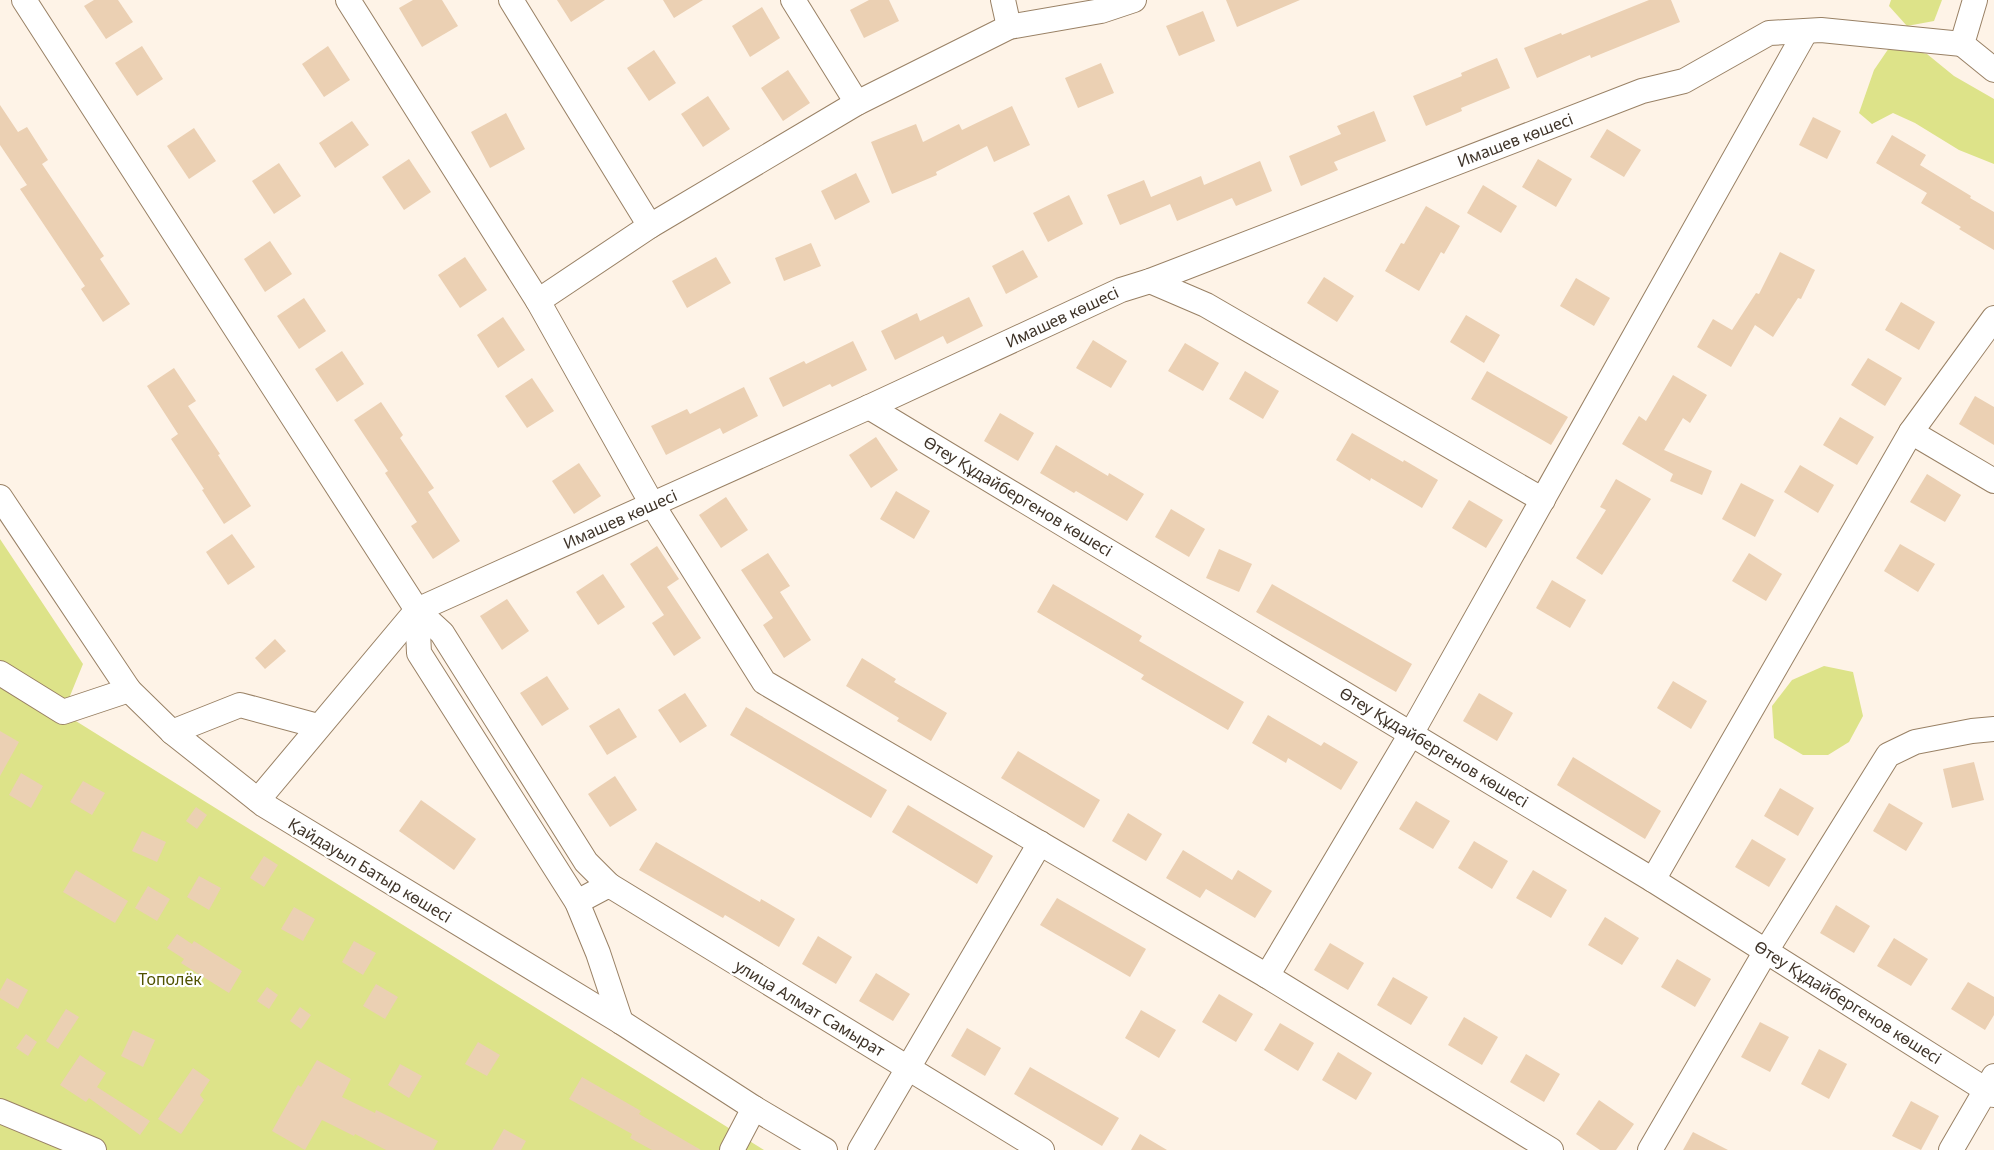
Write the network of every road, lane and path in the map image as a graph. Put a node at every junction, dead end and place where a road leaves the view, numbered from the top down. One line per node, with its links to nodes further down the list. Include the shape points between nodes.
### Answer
1 (24, 0): 23 (street, улица Алмат Самырат)
2 (348, 0): 15 (street)
3 (511, 0): 13 (street)
4 (793, 0): 12 (street)
5 (1003, 0): 8 (street)
6 (1134, 0): 8 (street, via 1101,11)
7 (1975, 0): 10 (street)
8 (1008, 27): 12 (street)
9 (1806, 31): 10 (street, Имашев көшесі); 14 (street, Имашев көшесі, via 1769,33 1684,81 1642,91); 21 (street)
10 (1962, 44): 11 (street)
11 (1994, 70)
12 (857, 103): 13 (street)
13 (650, 226): 15 (street)
14 (1150, 281): 17 (street, Имашев көшесі, via 1121,290); 21 (street, via 1206,305)
15 (538, 301): 22 (street)
16 (1994, 318): 18 (street)
17 (869, 407): 22 (street, Имашев көшесі); 29 (street, Өтеу Құдайбергенов көшесі)
18 (1911, 432): 19 (street); 32 (street)
19 (1994, 481)
20 (0, 497): 25 (street, Қайдауыл Батыр көшесі)
21 (1543, 500): 29 (street)
22 (652, 504): 23 (street, Имашев көшесі); 31 (street, via 764,682)
23 (417, 610): 26 (street, Имашев көшесі); 33 (street, улица Алмат Самырат, via 442,633 586,862); 34 (street, via 419,652)
24 (0, 673): 25 (street, via 63,712)
25 (129, 690): 28 (street, Қайдауыл Батыр көшесі)
26 (318, 726): 28 (street, via 240,705); 30 (street, Имашев көшесі)
27 (1994, 729): 35 (street, via 1915,742 1888,755)
28 (172, 732): 30 (street, Қайдауыл Батыр көшесі)
29 (1411, 734): 32 (street, Өтеу Құдайбергенов көшесі); 36 (street)
30 (258, 800): 37 (street, Қайдауыл Батыр көшесі)
31 (1040, 843): 36 (street); 38 (street)
32 (1653, 880): 35 (street, Өтеу Құдайбергенов көшесі)
33 (609, 885): 34 (street); 38 (street, улица Алмат Самырат)
34 (577, 902): 37 (street)
35 (1766, 951): 39 (street, Өтеу Құдайбергенов көшесі); 48 (street)
36 (1267, 975): 47 (street)
37 (621, 1022): 40 (street, Қайдауыл Батыр көшесі)
38 (908, 1068): 45 (street); 46 (street, улица Алмат Самырат)
39 (1991, 1086): 49 (street)
40 (754, 1108): 43 (street); 44 (street, Қайдауыл Батыр көшесі)
41 (0, 1111): 42 (street)
42 (94, 1150)
43 (732, 1150)
44 (825, 1150)
45 (861, 1150)
46 (1042, 1150)
47 (1551, 1150)
48 (1650, 1150)
49 (1951, 1150)

